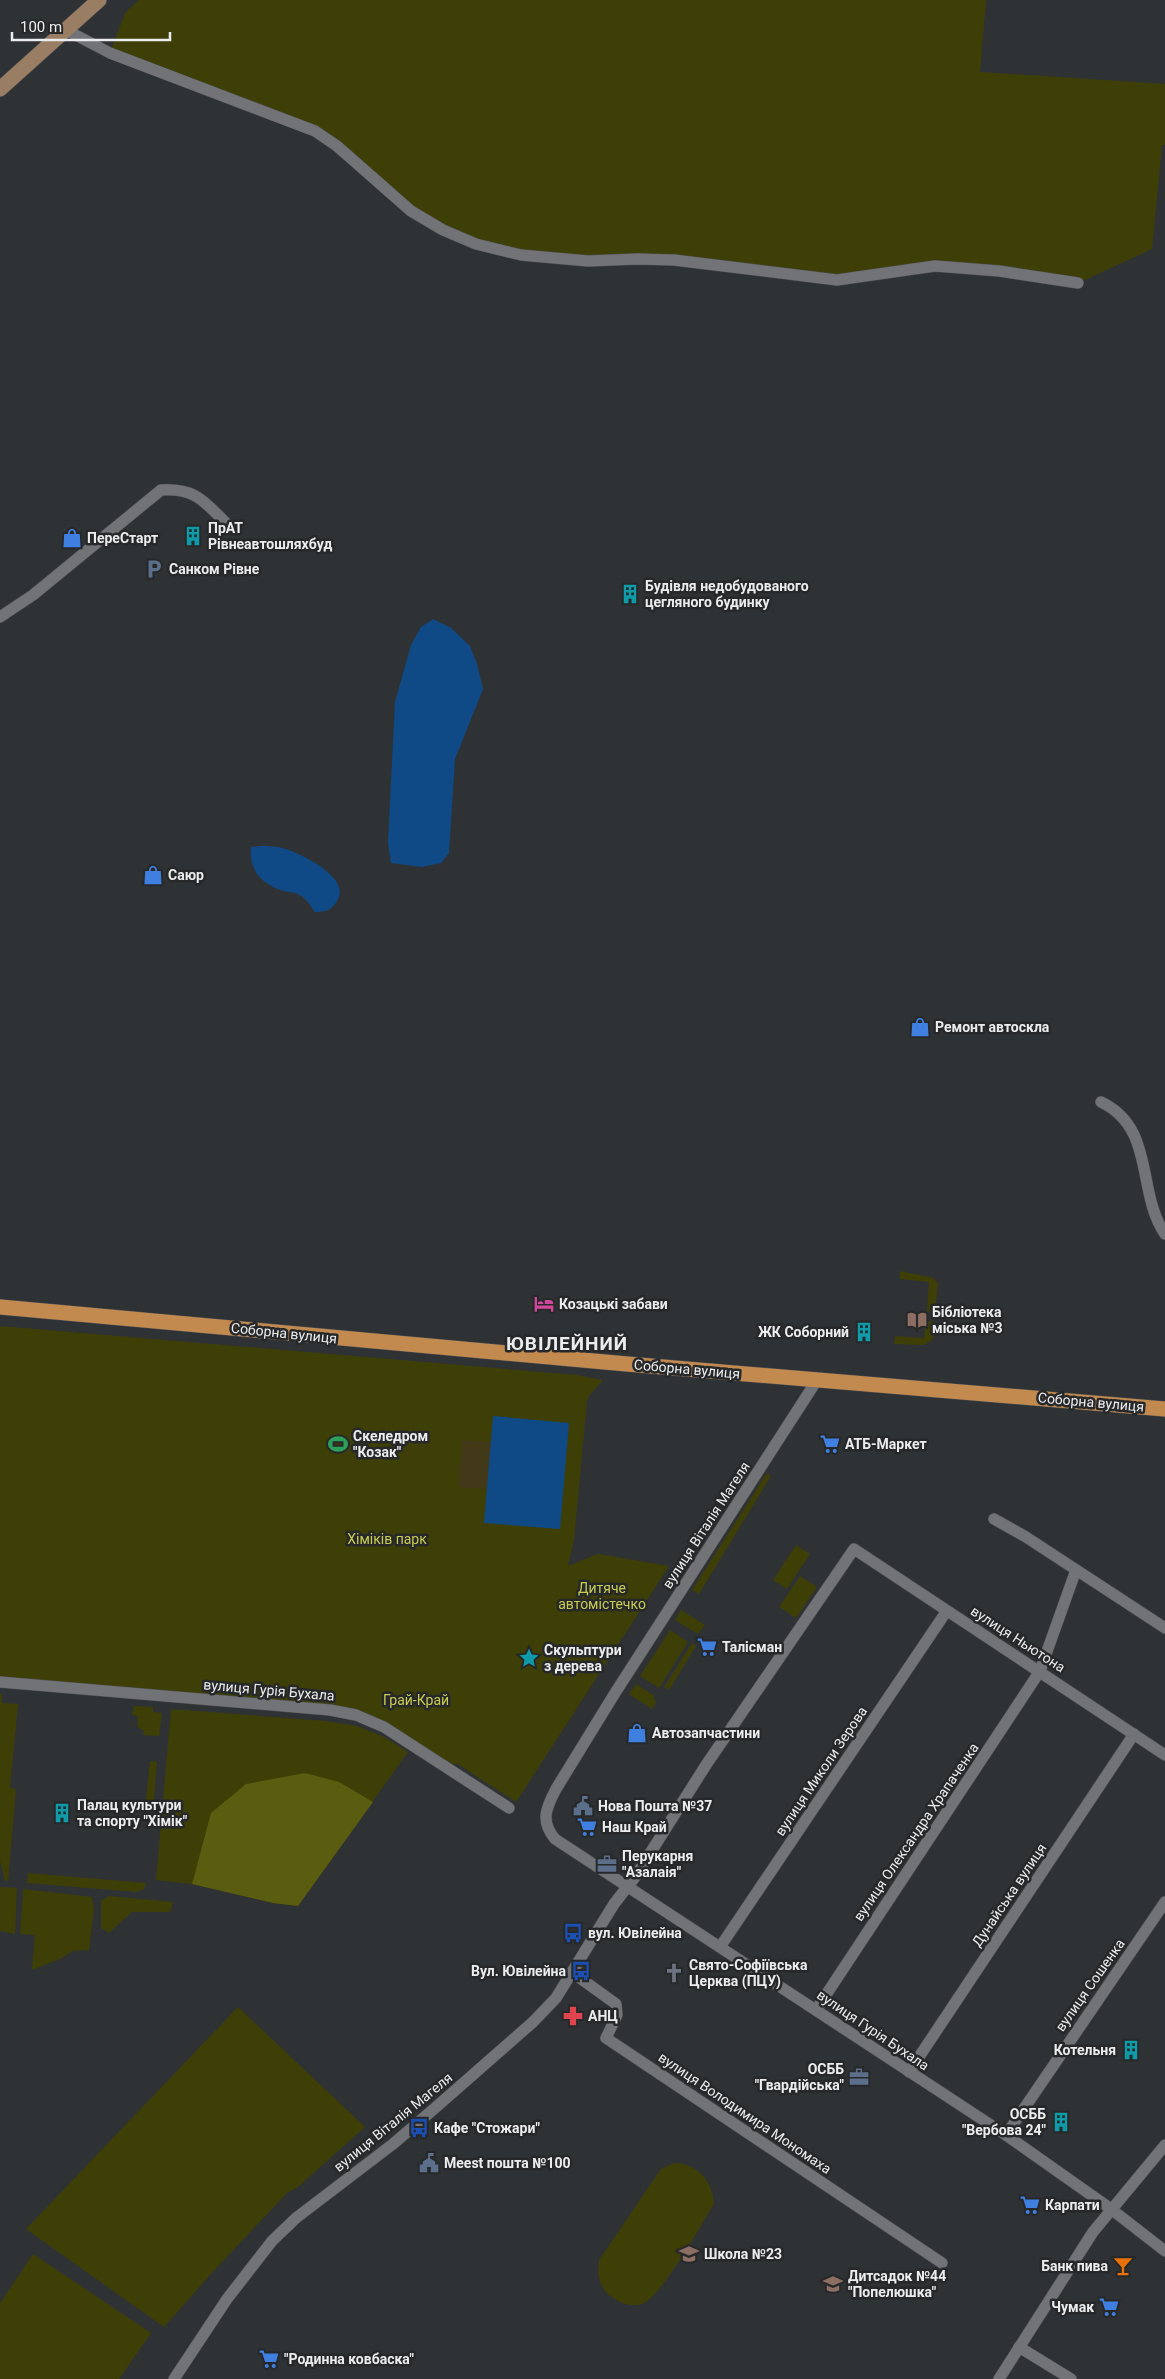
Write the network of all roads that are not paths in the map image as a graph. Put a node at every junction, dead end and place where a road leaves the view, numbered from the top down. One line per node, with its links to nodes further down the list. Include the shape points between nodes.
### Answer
1 (99, 0): 2 (main road)
2 (66, 30): 3 (main road); 4 (street, via 110,52 315,132 337,146 411,211 476,244 521,255 588,262 674,260 837,280 935,266 999,271)
3 (0, 90)
4 (1078, 283)
5 (230, 527): 6 (street, via 196,494 178,489 161,490 33,595)
6 (0, 617)
7 (1100, 1102): 8 (street, via 1111,1107 1123,1119 1140,1146 1155,1217)
8 (1165, 1234)
9 (0, 1307): 10 (main road, Соборна вулиця)
10 (817, 1380): 11 (main road, Соборна вулиця); 22 (street, вулиця Віталія Магеля, via 615,1694 556,1789)
11 (1165, 1408)
12 (994, 1519): 14 (street)
13 (854, 1549): 15 (street, вулиця Ньютона); 23 (street, вулиця Віталія Магеля, via 706,1765)
14 (1076, 1570): 16 (street); 17 (street, вулиця Олександра Храпаченка)
15 (946, 1612): 17 (street, вулиця Ньютона); 25 (street, вулиця Миколи Зерова)
16 (1165, 1628)
17 (1040, 1671): 19 (street, вулиця Ньютона); 27 (street, вулиця Олександра Храпаченка)
18 (0, 1682): 21 (street, вулиця Гурія Бухала, via 330,1710 356,1715 384,1727)
19 (1134, 1734): 20 (street, вулиця Ньютона); 28 (street, Дунайська вулиця)
20 (1165, 1755)
21 (509, 1808)
22 (545, 1816): 23 (street, вулиця Гурія Бухала, via 548,1830 556,1839)
23 (628, 1886): 25 (street, вулиця Гурія Бухала); 26 (street, вулиця Віталія Магеля)
24 (1165, 1902): 29 (street, вулиця Сошенка)
25 (720, 1947): 27 (street, вулиця Гурія Бухала)
26 (573, 1973): 33 (street, вулиця Володимира Мономаха, via 616,2004 617,2015 606,2038); 35 (street, вулиця Віталія Магеля, via 556,1998 533,2022 436,2108 296,2218 272,2241 227,2299)
27 (816, 2010): 28 (street, вулиця Гурія Бухала)
28 (909, 2072): 29 (street, вулиця Гурія Бухала)
29 (1006, 2135): 31 (street, вулиця Гурія Бухала)
30 (1165, 2145): 31 (street)
31 (1111, 2209): 32 (street, вулиця Гурія Бухала); 34 (street)
32 (1165, 2251)
33 (942, 2262)
34 (1019, 2347): 36 (street); 37 (street)
35 (174, 2379)
36 (999, 2379)
37 (1071, 2379)

